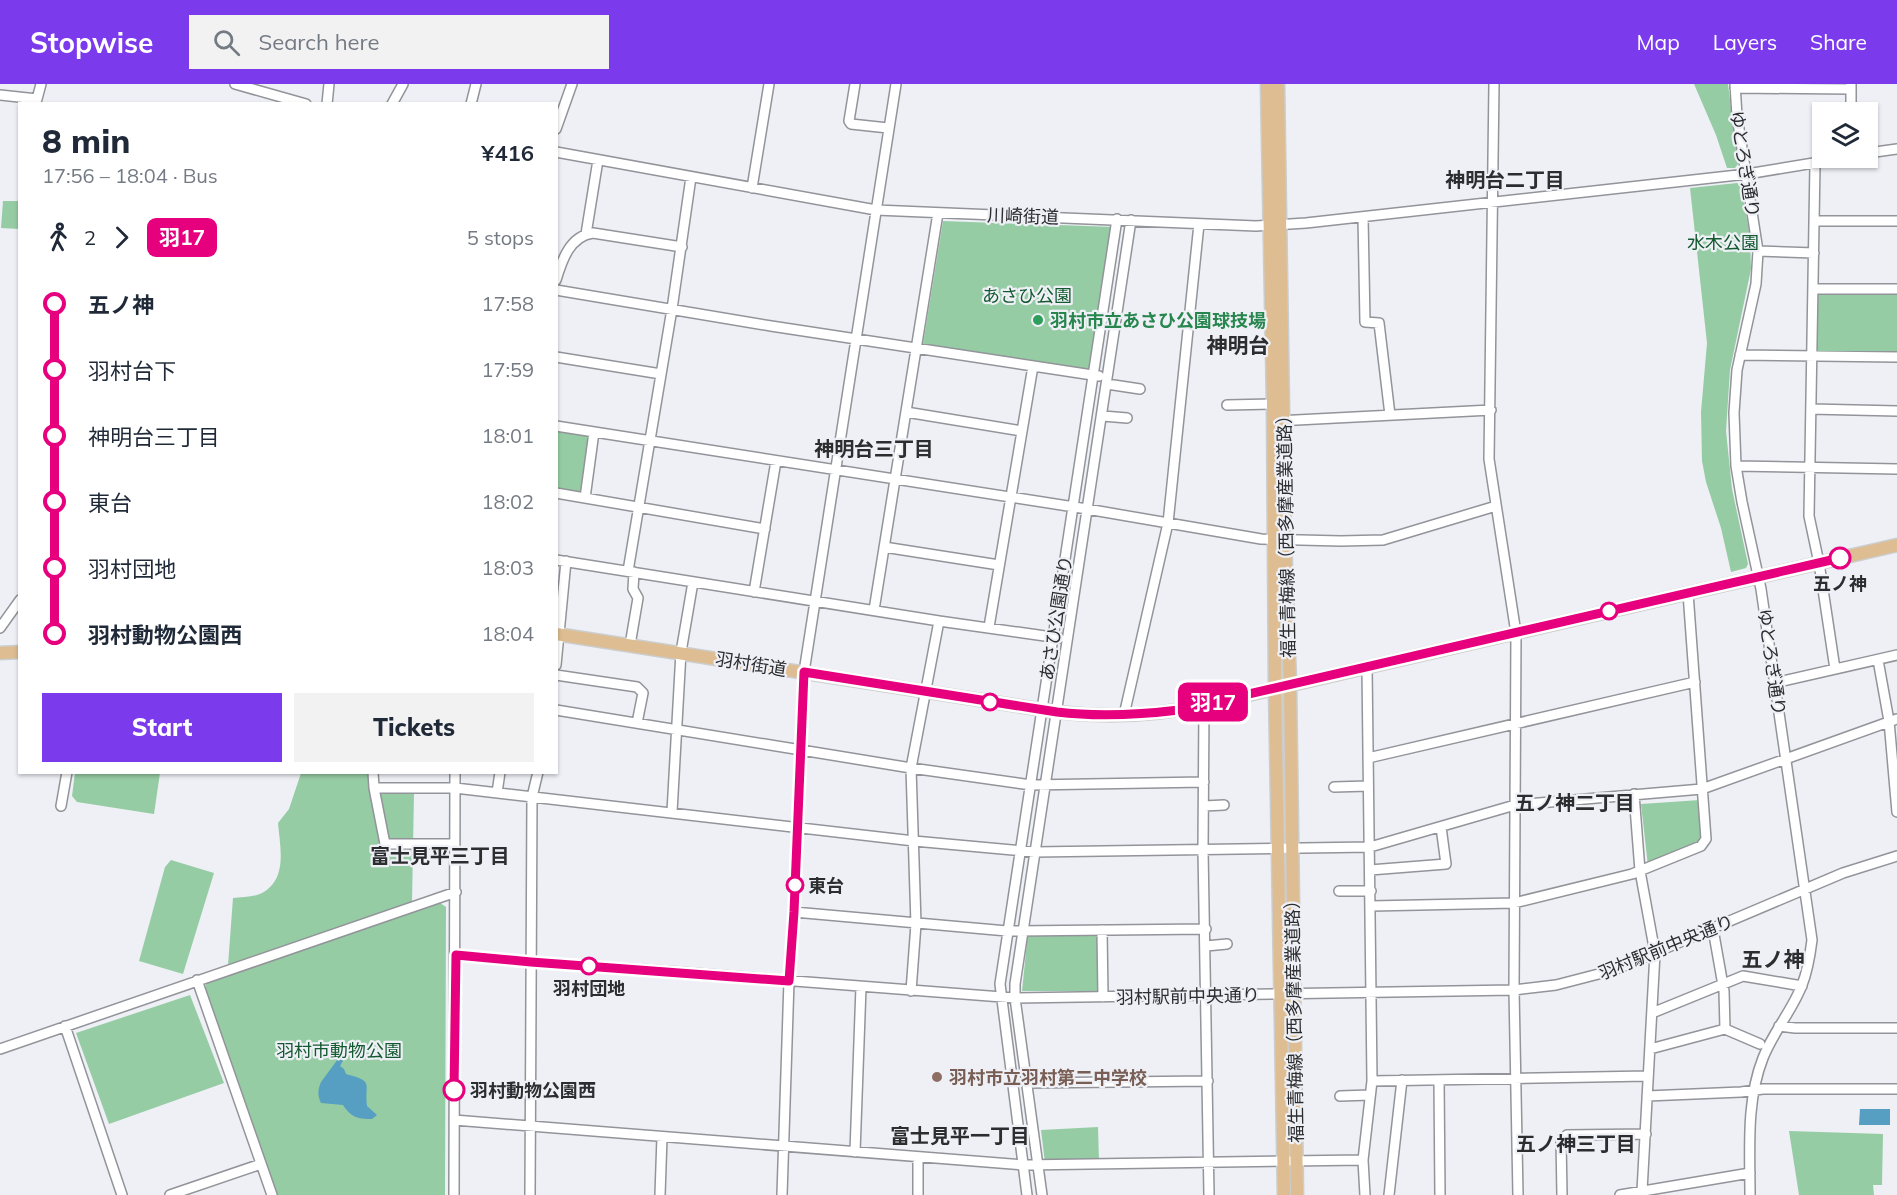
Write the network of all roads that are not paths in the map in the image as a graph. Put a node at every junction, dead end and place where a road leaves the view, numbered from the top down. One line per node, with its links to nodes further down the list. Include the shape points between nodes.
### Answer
1 (41, 84): 16 (street, via 37,99)
2 (235, 84): 15 (street)
3 (328, 84): 18 (street)
4 (403, 84): 19 (street)
5 (476, 84): 20 (street)
6 (572, 84): 22 (street)
7 (769, 84): 32 (street)
8 (855, 84): 23 (street, via 851,124)
9 (896, 84): 23 (street)
10 (1267, 84): 42 (main road, 福生青梅線（西多摩産業道路）)
11 (1278, 84): 42 (main road, 福生青梅線（西多摩産業道路）)
12 (1494, 84): 33 (street)
13 (1735, 86): 14 (street); 30 (street, ゆとろぎ通り)
14 (1851, 86): 21 (street)
15 (256, 87): 17 (street)
16 (0, 95)
17 (300, 102)
18 (327, 102)
19 (393, 102)
20 (472, 102)
21 (1851, 102)
22 (558, 123)
23 (888, 128): 34 (street)
24 (1897, 149): 26 (street)
25 (558, 152): 27 (street, 川崎街道)
26 (1878, 152)
27 (597, 160): 31 (street, 川崎街道); 43 (street)
28 (1812, 164): 30 (street)
29 (1815, 168): 39 (street)
30 (1747, 174): 33 (street, 川崎街道); 45 (street, ゆとろぎ通り)
31 (691, 177): 32 (street, 川崎街道); 44 (street)
32 (752, 188): 34 (street, 川崎街道)
33 (1493, 202): 36 (street, 川崎街道); 66 (street)
34 (876, 210): 35 (street, 川崎街道); 52 (street)
35 (938, 213): 37 (street, 川崎街道); 53 (street)
36 (1364, 217): 42 (street, 川崎街道); 69 (street, via 1365,322 1379,322)
37 (1117, 219): 38 (street, 川崎街道); 60 (street, あさひ公園通り)
38 (1131, 220): 41 (street, 川崎街道); 61 (street, あさひ公園通り)
39 (1814, 221): 40 (street); 46 (street)
40 (1897, 221)
41 (1199, 224): 42 (street, 川崎街道); 90 (street)
42 (1275, 225): 63 (main road, 福生青梅線（西多摩産業道路）); 72 (main road, 福生青梅線（西多摩産業道路）)
43 (586, 234): 44 (street); 47 (street, via 571,245)
44 (682, 248): 51 (street)
45 (1758, 251): 46 (street); 54 (street, ゆとろぎ通り, via 1756,284)
46 (1814, 253): 48 (street)
47 (558, 273)
48 (1813, 289): 49 (street); 55 (street)
49 (1897, 289)
50 (558, 290): 51 (street)
51 (672, 309): 52 (street); 59 (street)
52 (855, 338): 53 (street); 80 (street)
53 (916, 348): 58 (street); 68 (street)
54 (1740, 355): 55 (street); 78 (street, ゆとろぎ通り, via 1734,413)
55 (1812, 356): 57 (street); 65 (street)
56 (558, 357): 59 (street)
57 (1897, 357)
58 (1033, 366): 60 (street); 74 (street)
59 (661, 374): 76 (street)
60 (1093, 375): 61 (street); 88 (street, あさひ公園通り)
61 (1107, 381): 62 (street); 70 (street, あさひ公園通り)
62 (1140, 389)
63 (1273, 404): 64 (street); 72 (main road, 福生青梅線（西多摩産業道路）)
64 (1227, 405)
65 (1811, 409): 67 (street); 79 (street)
66 (1491, 410): 69 (street); 86 (street, via 1490,466)
67 (1897, 411)
68 (906, 412): 74 (street); 82 (street)
69 (1390, 415): 72 (street)
70 (1103, 416): 71 (street); 89 (street, あさひ公園通り)
71 (1127, 418)
72 (1278, 421): 92 (main road, 福生青梅線（西多摩産業道路）)
73 (558, 426): 75 (street)
74 (1022, 431): 85 (street)
75 (594, 432): 76 (street); 84 (street)
76 (650, 441): 77 (street); 87 (street)
77 (776, 461): 80 (street); 91 (street)
78 (1736, 466): 79 (street); 99 (street, ゆとろぎ通り)
79 (1810, 468): 81 (street); 96 (street, via 1809,516)
80 (835, 469): 82 (street); 103 (street)
81 (1897, 469)
82 (895, 479): 85 (street); 94 (street)
83 (558, 493): 84 (street)
84 (585, 498): 87 (street)
85 (1011, 498): 88 (street); 97 (street)
86 (1496, 506): 92 (street, via 1390,539); 109 (street)
87 (639, 507): 91 (street); 98 (street)
88 (1073, 508): 89 (street); 111 (street, あさひ公園通り)
89 (1087, 509): 90 (street); 112 (street, あさひ公園通り)
90 (1168, 523): 92 (street); 132 (street)
91 (765, 529): 101 (street)
92 (1280, 540): 125 (main road, 福生青梅線（西多摩産業道路）); 126 (main road, 福生青梅線（西多摩産業道路）)
93 (1897, 545): 96 (main road, 羽村街道)
94 (884, 547): 97 (street); 105 (street)
95 (561, 561): 98 (street); 110 (street)
96 (1819, 563): 99 (main road, 羽村街道); 120 (street)
97 (999, 565): 107 (street)
98 (631, 572): 100 (street); 113 (street, via 638,598)
99 (1759, 578): 102 (main road, 羽村街道); 124 (street, ゆとろぎ通り)
100 (693, 582): 101 (street); 115 (street)
101 (754, 592): 103 (street)
102 (1688, 593): 109 (main road, 羽村街道); 123 (street)
103 (815, 602): 105 (street); 121 (street)
104 (18, 603): 108 (street)
105 (874, 610): 106 (street)
106 (939, 621): 107 (street); 127 (street)
107 (989, 627): 111 (street)
108 (0, 628)
109 (1516, 633): 119 (main road, 羽村街道); 135 (street)
110 (558, 634): 113 (main road, 羽村街道)
111 (1053, 636): 112 (street); 129 (street, あさひ公園通り)
112 (1067, 639): 131 (street, あさひ公園通り)
113 (630, 645): 115 (main road, 羽村街道)
114 (18, 652): 116 (main road)
115 (681, 652): 121 (main road, 羽村街道); 136 (street)
116 (0, 653)
117 (1897, 655): 118 (street)
118 (1878, 660): 120 (street); 133 (street)
119 (1367, 667): 125 (main road, 羽村街道); 138 (street)
120 (1835, 669): 124 (street)
121 (804, 672): 127 (main road, 羽村街道); 137 (street)
122 (558, 675): 134 (street, via 637,687 643,693)
123 (1695, 682): 135 (street); 153 (street)
124 (1774, 683): 139 (street, ゆとろぎ通り)
125 (1290, 684): 126 (main road, 羽村街道); 168 (main road, 福生青梅線（西多摩産業道路）)
126 (1275, 688): 128 (main road, 羽村街道); 168 (main road, 福生青梅線（西多摩産業道路）)
127 (926, 693): 129 (main road, 羽村街道); 140 (street)
128 (1204, 705): 132 (main road, 羽村街道); 146 (street)
129 (1043, 710): 131 (main road, 羽村街道); 147 (street, あさひ公園通り)
130 (558, 711): 134 (street)
131 (1057, 712): 132 (main road, 羽村街道); 148 (street, あさひ公園通り)
132 (1124, 715)
133 (1893, 720): 139 (street); 162 (street)
134 (638, 723): 136 (street)
135 (1515, 724): 138 (street); 158 (street)
136 (677, 730): 137 (street); 161 (street)
137 (800, 749): 140 (street); 163 (street)
138 (1368, 758): 149 (street)
139 (1786, 758): 153 (street); 175 (street, ゆとろぎ通り)
140 (911, 768): 147 (street); 165 (street)
141 (67, 774): 159 (street)
142 (373, 774): 151 (street)
143 (455, 774): 152 (street)
144 (500, 774): 154 (street)
145 (538, 774): 156 (street)
146 (1204, 782): 148 (street); 160 (street)
147 (1030, 785): 148 (street); 170 (street, あさひ公園通り)
148 (1045, 786): 171 (street, あさひ公園通り)
149 (1368, 786): 150 (street); 167 (street)
150 (1334, 787)
151 (374, 788): 152 (street); 166 (street, via 385,844)
152 (455, 788): 154 (street); 166 (street)
153 (1702, 789): 155 (street); 174 (street, via 1706,839 1701,846)
154 (497, 793): 156 (street)
155 (1634, 795): 158 (street); 174 (street)
156 (532, 797): 161 (street); 192 (street)
157 (1224, 805): 160 (street)
158 (1515, 805): 164 (street); 179 (street)
159 (61, 806)
160 (1204, 806): 169 (street)
161 (672, 812): 163 (street)
162 (1897, 813)
163 (797, 827): 165 (street); 181 (street)
164 (1440, 827): 167 (street); 173 (street, via 1446,864)
165 (914, 841): 170 (street); 182 (street)
166 (455, 844): 178 (street)
167 (1370, 847): 168 (street); 173 (street)
168 (1285, 849): 169 (street); 201 (main road, 福生青梅線（西多摩産業道路）); 202 (main road, 福生青梅線（西多摩産業道路）)
169 (1203, 850): 171 (street); 183 (street)
170 (1020, 851): 171 (street); 187 (street, あさひ公園通り)
171 (1035, 852): 185 (street, あさひ公園通り)
172 (1897, 856): 175 (street, 羽村駅前中央通り)
173 (1370, 870): 177 (street)
174 (1640, 871): 179 (street); 190 (street)
175 (1805, 889): 184 (street, 羽村駅前中央通り); 196 (street, ゆとろぎ通り, via 1812,940)
176 (1339, 891): 177 (street)
177 (1371, 891): 180 (street)
178 (456, 892): 191 (street); 193 (street)
179 (1514, 903): 180 (street); 198 (street)
180 (1371, 906): 200 (street)
181 (794, 912): 182 (street); 194 (street)
182 (916, 924): 187 (street); 199 (street)
183 (1206, 929): 186 (street); 189 (street)
184 (1713, 929): 190 (street, 羽村駅前中央通り); 195 (street)
185 (1023, 930): 186 (street); 187 (street); 206 (street, あさひ公園通り)
186 (1102, 930): 205 (street)
187 (1008, 931): 204 (street, あさひ公園通り)
188 (1227, 944): 189 (street)
189 (1206, 946): 203 (street)
190 (1655, 953): 198 (street, 羽村駅前中央通り, via 1590,977); 207 (street)
191 (456, 955): 192 (street, 羽村駅前中央通り); 227 (street)
192 (531, 962): 194 (street, 羽村駅前中央通り); 228 (street)
193 (197, 980): 208 (street); 237 (street)
194 (789, 981): 197 (street, 羽村駅前中央通り); 231 (street)
195 (1723, 984): 196 (street, via 1743,976); 207 (street); 211 (street)
196 (1802, 986): 209 (street, ゆとろぎ通り)
197 (861, 987): 199 (street, 羽村駅前中央通り); 232 (street)
198 (1514, 990): 200 (street, 羽村駅前中央通り); 216 (street)
199 (911, 991): 204 (street, 羽村駅前中央通り)
200 (1372, 992): 202 (street, 羽村駅前中央通り); 220 (street)
201 (1280, 994): 202 (street, 羽村駅前中央通り); 203 (street, 羽村駅前中央通り); 235 (main road, 福生青梅線（西多摩産業道路）)
202 (1294, 994): 235 (main road, 福生青梅線（西多摩産業道路）)
203 (1207, 995): 205 (street, 羽村駅前中央通り); 219 (street)
204 (1001, 997): 206 (street, 羽村駅前中央通り); 239 (street, あさひ公園通り)
205 (1103, 997): 206 (street, 羽村駅前中央通り)
206 (1015, 998): 221 (street, あさひ公園通り)
207 (1652, 1013): 214 (street)
208 (65, 1026): 213 (street); 243 (street)
209 (1779, 1026): 210 (street); 223 (street, ゆとろぎ通り, via 1763,1058)
210 (1897, 1028)
211 (1725, 1029): 212 (street); 214 (street)
212 (1760, 1044)
213 (0, 1049)
214 (1650, 1049): 215 (street)
215 (1648, 1076): 216 (street); 226 (street)
216 (1516, 1078): 218 (street); 259 (street)
217 (1402, 1080): 218 (street); 220 (street); 257 (street)
218 (1439, 1080): 258 (street)
219 (1208, 1081): 221 (street); 236 (street)
220 (1372, 1081): 224 (street)
221 (1027, 1083): 238 (street, あさひ公園通り)
222 (1897, 1089): 223 (street)
223 (1754, 1091): 226 (street); 240 (street, ゆとろぎ通り)
224 (1370, 1095): 225 (street); 234 (street)
225 (1340, 1096)
226 (1647, 1096): 229 (street)
227 (454, 1120): 228 (street); 246 (street)
228 (530, 1126): 230 (street); 247 (street)
229 (1646, 1134): 241 (street); 260 (street, via 1567,1135 1561,1140)
230 (662, 1137): 231 (street); 248 (street)
231 (784, 1145): 232 (street); 249 (street)
232 (855, 1152): 233 (street)
233 (918, 1158): 239 (street); 250 (street)
234 (1363, 1160): 235 (street); 256 (street)
235 (1290, 1162): 236 (street); 254 (main road, 福生青梅線（西多摩産業道路）); 255 (main road, 福生青梅線（西多摩産業道路）)
236 (1209, 1163): 238 (street); 253 (street)
237 (261, 1164): 244 (street); 245 (street)
238 (1037, 1164): 239 (street); 252 (street, あさひ公園通り)
239 (1023, 1165): 251 (street, あさひ公園通り)
240 (1750, 1173): 242 (street); 262 (street, ゆとろぎ通り)
241 (1642, 1191): 242 (street); 261 (street)
242 (1662, 1192)
243 (122, 1195)
244 (170, 1195)
245 (272, 1195)
246 (454, 1195)
247 (530, 1195)
248 (660, 1195)
249 (782, 1195)
250 (918, 1195)
251 (1027, 1195)
252 (1042, 1195)
253 (1209, 1195)
254 (1284, 1195)
255 (1297, 1195)
256 (1365, 1195)
257 (1389, 1195)
258 (1440, 1195)
259 (1518, 1195)
260 (1562, 1195)
261 (1620, 1195)
262 (1750, 1195)

